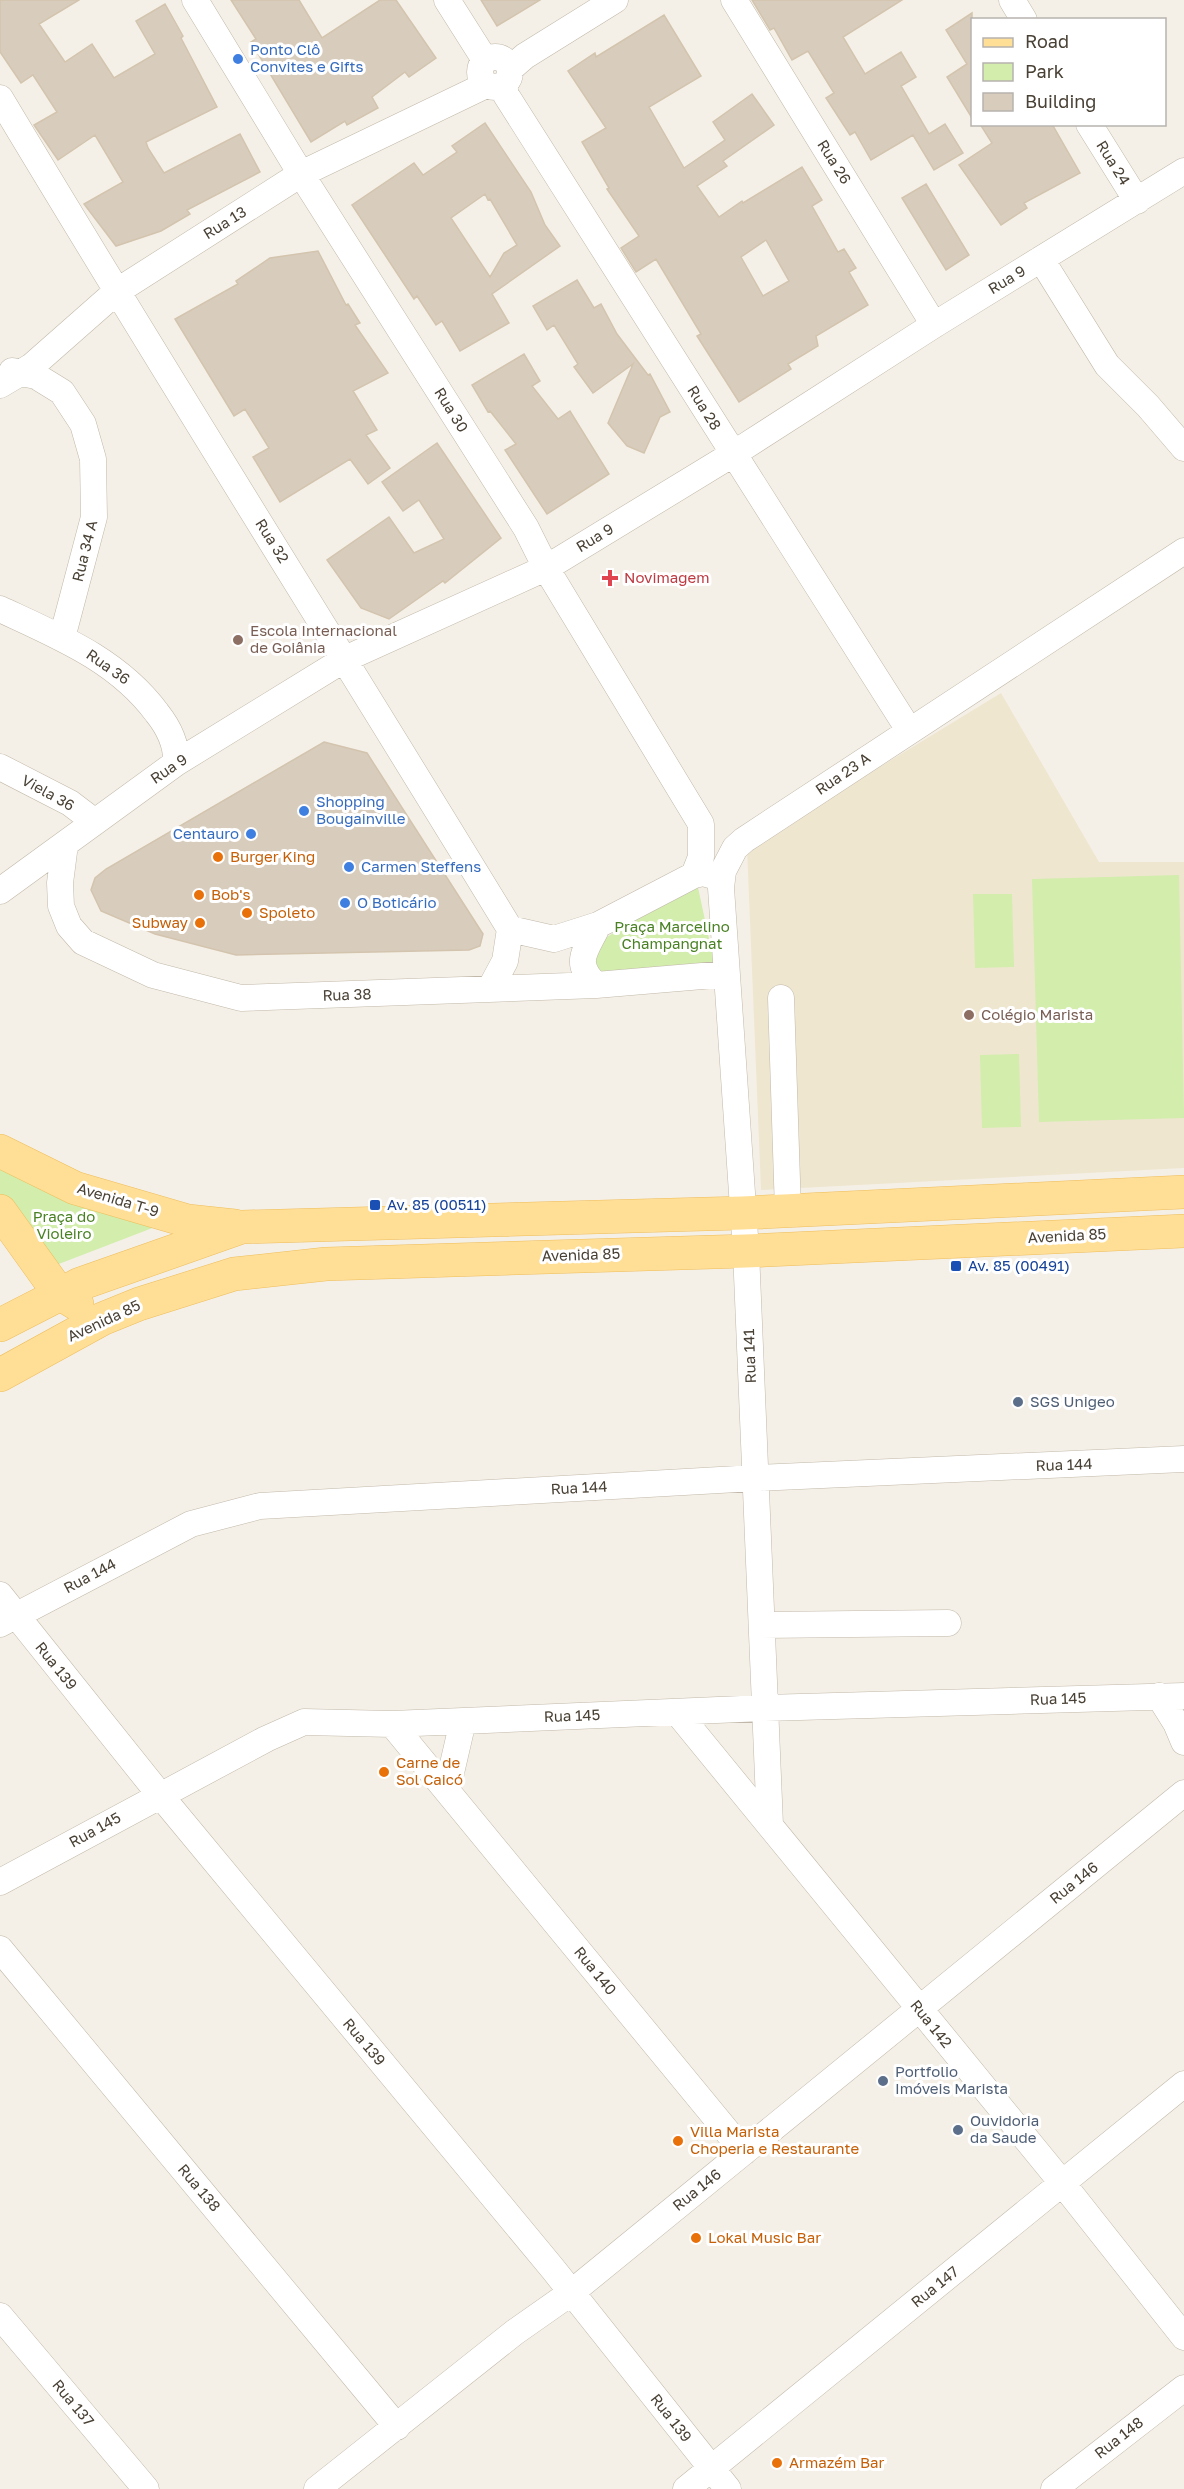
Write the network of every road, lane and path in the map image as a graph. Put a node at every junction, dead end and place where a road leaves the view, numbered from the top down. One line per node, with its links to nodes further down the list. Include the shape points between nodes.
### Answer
1 (195, 0): 11 (street, Rua 30)
2 (447, 0): 7 (street, Rua 28)
3 (615, 0): 7 (street, Rua 13)
4 (734, 0): 15 (street, Rua 26)
5 (1012, 0): 6 (street)
6 (1023, 18)
7 (495, 72): 11 (street, Rua 13); 18 (street, Rua 28)
8 (0, 98): 14 (street, Rua 32)
9 (1090, 126): 12 (street, Rua 24)
10 (1184, 171): 12 (street, Rua 9)
11 (301, 174): 14 (street, Rua 13); 20 (street, Rua 30, via 526,528)
12 (1137, 201): 13 (street, Rua 9)
13 (1041, 260): 15 (street, Rua 9); 17 (street, via 1107,365)
14 (116, 292): 16 (street, Rua 13); 23 (street, Rua 32)
15 (934, 325): 18 (street, Rua 9)
16 (18, 373): 22 (street, Rua 34 A, via 62,392 83,424 93,459 94,518)
17 (1184, 448)
18 (734, 454): 20 (street, Rua 9); 24 (street, Rua 28)
19 (1184, 551): 24 (street, Rua 23 A)
20 (546, 568): 23 (street, Rua 9); 28 (street, Rua 30)
21 (0, 609): 22 (street, Rua 36)
22 (62, 638): 25 (street, Rua 36, via 104,661 140,692 170,733 177,749)
23 (345, 659): 25 (street, Rua 9); 35 (street, Rua 32)
24 (909, 730): 29 (street, Rua 23 A)
25 (176, 763): 27 (street, Rua 9)
26 (0, 767): 27 (street, Viela 36, via 70,802)
27 (95, 822): 30 (street, Rua 9)
28 (701, 824): 29 (street, via 715,833); 31 (street, via 701,857)
29 (744, 840): 32 (street, Rua 23 A, via 728,860)
30 (65, 844): 33 (street, Rua 9); 38 (street, Rua 38, via 61,906 69,927 83,942 153,975 241,998)
31 (694, 875): 32 (street, via 710,876); 34 (street)
32 (721, 888): 36 (street, Rua 141)
33 (0, 891)
34 (598, 925): 35 (street, via 554,939); 37 (street, via 581,967)
35 (510, 929): 38 (street, via 505,961)
36 (726, 974): 37 (street, Rua 38); 44 (street, Rua 141)
37 (596, 985): 38 (street, Rua 38)
38 (490, 989)
39 (781, 998): 43 (street)
40 (0, 1151): 45 (main road, Avenida T-9, via 75,1188 188,1221)
41 (1184, 1192): 43 (main road)
42 (0, 1211): 48 (main road)
43 (788, 1211): 44 (main road)
44 (742, 1212): 45 (main road); 47 (street, Rua 141)
45 (242, 1227): 48 (main road)
46 (1184, 1231): 47 (main road, Avenida 85)
47 (746, 1251): 49 (main road, Avenida 85, via 326,1264 234,1274); 53 (street, Rua 141)
48 (59, 1293): 49 (main road); 50 (main road)
49 (102, 1319): 51 (main road, Avenida 85)
50 (0, 1325)
51 (0, 1375)
52 (1184, 1459): 53 (street, Rua 144)
53 (755, 1478): 55 (street, Rua 144, via 260,1506 191,1524); 57 (street, Rua 141)
54 (0, 1594): 55 (street, Rua 139)
55 (8, 1620): 66 (street, Rua 139)
56 (948, 1623): 57 (street)
57 (762, 1625): 59 (street, Rua 141)
58 (1172, 1696): 59 (street, Rua 145); 63 (street, via 1176,1724)
59 (765, 1708): 60 (street, Rua 145); 67 (street, Rua 141)
60 (677, 1712): 61 (street, Rua 145); 67 (street, Rua 142)
61 (463, 1721): 62 (street, Rua 145); 64 (street)
62 (392, 1724): 64 (street, Rua 140); 66 (street, Rua 145, via 304,1722)
63 (1184, 1742)
64 (447, 1790): 72 (street, Rua 140)
65 (1184, 1793): 70 (street, Rua 146)
66 (160, 1795): 68 (street, Rua 145); 74 (street, Rua 139)
67 (770, 1825): 70 (street, Rua 142)
68 (0, 1882)
69 (0, 1949): 78 (street, Rua 138)
70 (919, 2010): 72 (street, Rua 146); 73 (street, Rua 142)
71 (1184, 2084): 73 (street, Rua 147)
72 (744, 2152): 74 (street, Rua 146)
73 (1063, 2184): 76 (street, Rua 142); 79 (street, Rua 147)
74 (572, 2292): 78 (street, Rua 146, via 514,2332); 79 (street, Rua 139)
75 (0, 2316): 80 (street, Rua 137)
76 (1184, 2337)
77 (1184, 2388): 84 (street, Rua 148)
78 (397, 2427): 81 (street, Rua 146)
79 (711, 2468): 82 (street, Rua 147); 83 (street, Rua 139)
80 (146, 2489)
81 (317, 2489)
82 (686, 2489)
83 (728, 2489)
84 (1054, 2489)

